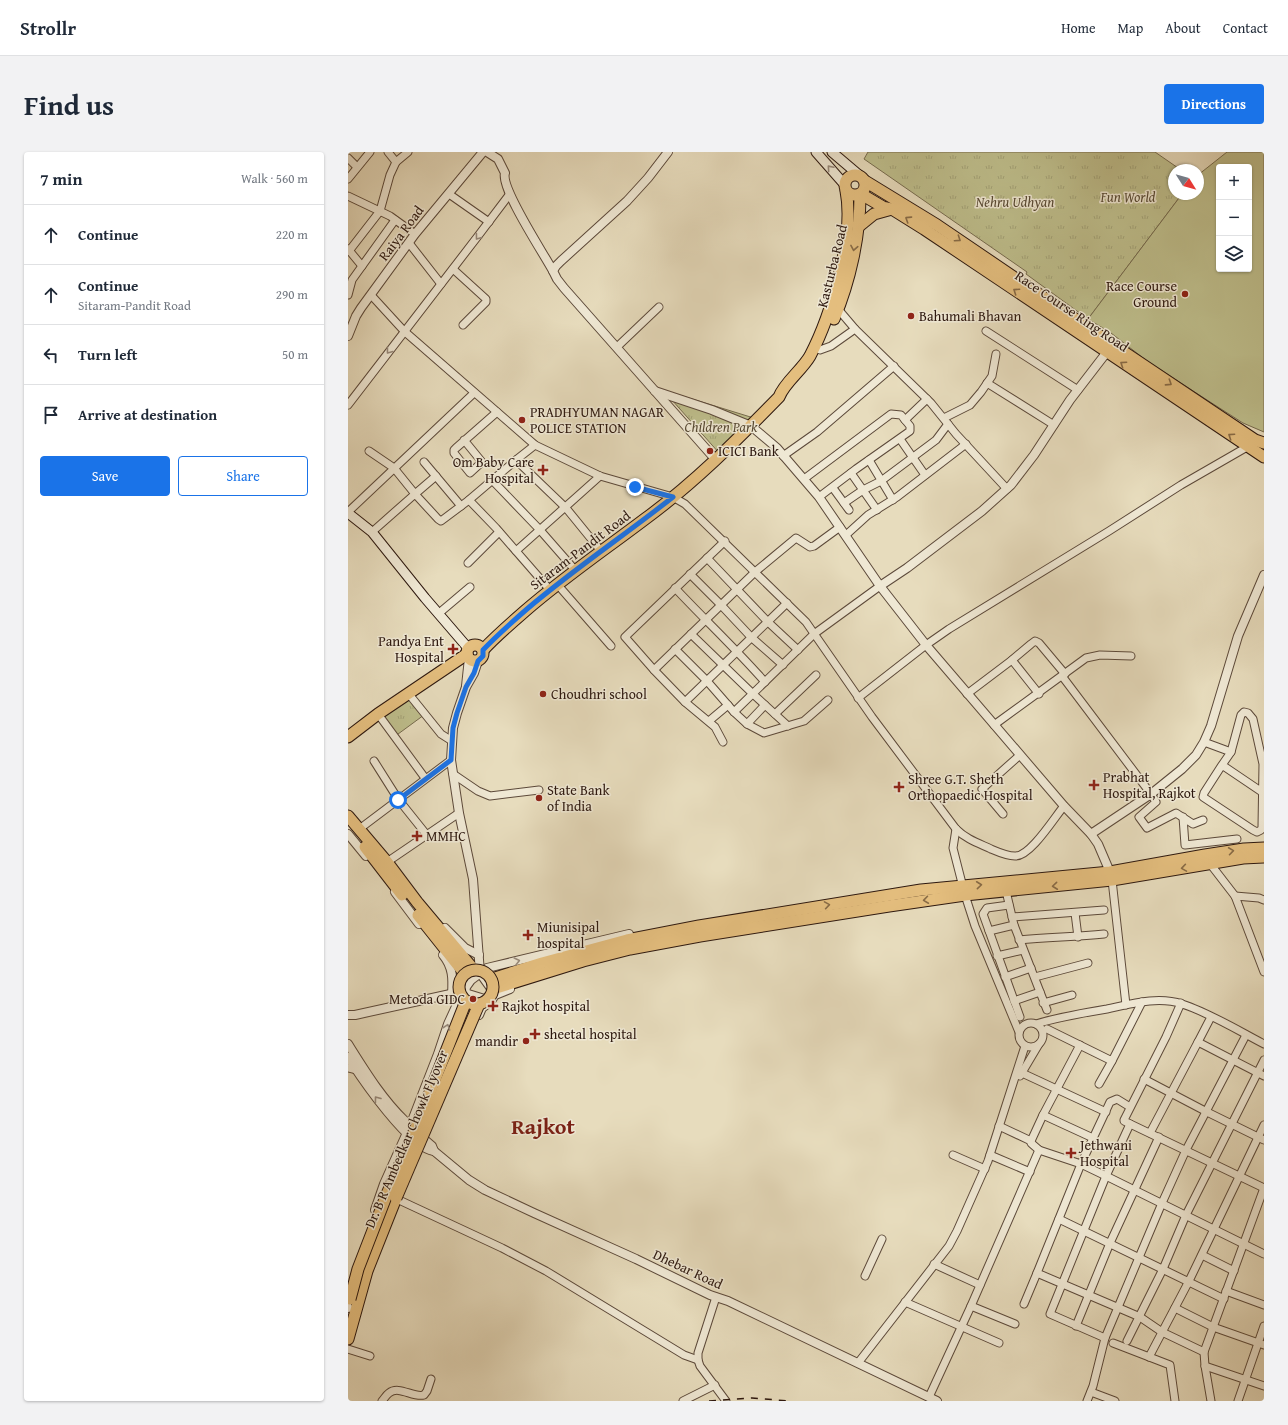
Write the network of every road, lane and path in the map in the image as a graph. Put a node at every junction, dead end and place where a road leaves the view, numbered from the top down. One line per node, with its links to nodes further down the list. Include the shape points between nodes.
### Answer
1 (370, 152): 11 (street)
2 (388, 152): 10 (street)
3 (408, 152): 10 (street)
4 (484, 152): 15 (street, Raiya Road)
5 (668, 152): 29 (street, via 627,201)
6 (816, 152): 14 (main road, one-way to 6)
7 (832, 152): 12 (main road, Race Course Ring Road)
8 (490, 154): 16 (street, via 504,177)
9 (348, 158): 11 (street)
10 (396, 162): 20 (street)
11 (358, 167): 13 (street)
12 (862, 178): 14 (main road, via 850,176); 17 (main road, via 866,187); 42 (main road, Race Course Ring Road, one-way to 42, via 943,229)
13 (348, 179)
14 (846, 188): 17 (main road, via 853,196); 35 (main road, Sitaram-Pandit Road, via 848,225)
15 (449, 194): 22 (street); 24 (street, Raiya Road)
16 (509, 195): 22 (street); 29 (street)
17 (860, 195): 19 (main road, Race Course Ring Road); 23 (main road, Kasturba Road)
18 (348, 196): 20 (street)
19 (892, 209): 23 (main road, via 874,214); 42 (main road, Race Course Ring Road, one-way to 19)
20 (380, 211): 21 (street); 26 (street)
21 (395, 220): 24 (street); 27 (street)
22 (489, 222): 28 (street, one-way to 28)
23 (858, 227): 35 (main road, Kasturba Road, one-way to 35, via 852,261)
24 (415, 234): 25 (street, Raiya Road)
25 (409, 243): 31 (street); 33 (street, Raiya Road)
26 (349, 250): 27 (street)
27 (362, 266): 30 (street)
28 (453, 269): 31 (street); 36 (street, via 486,299 486,302)
29 (553, 271): 41 (street, via 557,279)
30 (351, 279): 32 (street)
31 (441, 284): 38 (street)
32 (348, 295)
33 (371, 295): 38 (street); 40 (street, Raiya Road, via 356,316)
34 (659, 307): 41 (street)
35 (835, 307): 37 (street); 43 (main road, Kasturba Road); 50 (main road, Sitaram-Pandit Road, via 804,366 781,391)
36 (462, 325)
37 (855, 329): 43 (street, via 831,346); 45 (street)
38 (404, 331): 49 (street); 52 (street, one-way to 52)
39 (986, 331): 47 (street)
40 (348, 336)
41 (617, 347): 48 (street)
42 (1109, 349): 47 (street); 60 (main road, Race Course Ring Road, one-way to 60, via 1255,440); 63 (main road, Race Course Ring Road, one-way to 42)
43 (820, 350): 50 (main road, Kasturba Road, via 801,378)
44 (996, 354): 46 (street)
45 (894, 366): 51 (street); 65 (street, via 817,432)
46 (988, 383): 55 (street, via 970,405); 57 (street)
47 (1078, 390): 57 (street)
48 (655, 391): 56 (street); 68 (street)
49 (474, 393): 53 (street); 72 (street)
50 (779, 397): 56 (main road, Sitaram-Pandit Road)
51 (927, 399): 54 (street); 55 (street)
52 (348, 405)
53 (497, 412): 59 (street); 62 (street)
54 (905, 420): 58 (street, via 910,426 910,432); 77 (street, via 901,415 891,414)
55 (946, 421): 61 (street); 66 (street, via 936,440)
56 (751, 426): 65 (street); 68 (main road, Sitaram-Pandit Road)
57 (1054, 426): 81 (street)
58 (900, 438): 66 (street); 70 (street)
59 (464, 440): 59 (street, via 454,453 470,473 482,462)
60 (1264, 443)
61 (966, 444): 74 (street); 81 (street)
62 (535, 445): 69 (street); 76 (street)
63 (1247, 447): 67 (main road, Race Course Ring Road); 121 (street, via 1181,484)
64 (368, 451): 72 (street)
65 (783, 456): 77 (street)
66 (913, 456): 74 (street); 79 (street)
67 (1264, 457)
68 (715, 459): 84 (main road, Sitaram-Pandit Road)
69 (516, 460): 78 (street); 90 (street)
70 (869, 460): 73 (street); 79 (street)
71 (424, 462): 75 (street)
72 (394, 468): 83 (street); 93 (street)
73 (851, 473): 80 (street); 82 (street)
74 (926, 474): 87 (street)
75 (436, 476): 83 (street); 89 (street)
76 (600, 476): 84 (street); 90 (street)
77 (804, 479): 85 (street)
78 (492, 480): 86 (street); 95 (street)
79 (881, 481): 82 (street); 87 (street)
80 (833, 488): 85 (street); 88 (street)
81 (1007, 488): 108 (street, via 976,516)
82 (863, 490): 88 (street); 92 (street)
83 (415, 494): 89 (street, via 441,521); 96 (street)
84 (673, 497): 99 (street, via 685,504); 101 (main road, Sitaram-Pandit Road)
85 (819, 497): 94 (street)
86 (469, 500): 89 (street); 97 (street)
87 (893, 500): 92 (street)
88 (844, 503): 91 (street)
89 (461, 506)
90 (566, 508): 95 (street); 101 (street)
91 (849, 510)
92 (877, 510): 98 (street)
93 (348, 512): 96 (main road)
94 (840, 527): 98 (street); 105 (street, via 814,546 810,547 796,538)
95 (540, 530): 100 (street); 104 (street)
96 (372, 532): 115 (main road)
97 (499, 532): 100 (street); 103 (street)
98 (846, 535): 108 (street)
99 (725, 542): 102 (street); 105 (street)
100 (516, 551): 110 (street)
101 (602, 551): 104 (main road, Sitaram-Pandit Road)
102 (707, 558): 106 (street); 112 (street)
103 (468, 563)
104 (575, 570): 110 (main road, Sitaram-Pandit Road)
105 (755, 572): 112 (street); 113 (street)
106 (690, 574): 111 (street); 114 (street)
107 (1264, 575): 155 (street, via 1238,636)
108 (880, 586): 119 (street); 121 (street)
109 (470, 587): 115 (street)
110 (553, 587): 122 (street); 126 (main road, Sitaram-Pandit Road)
111 (675, 588): 116 (street); 131 (street, via 625,637)
112 (736, 590): 114 (street); 117 (street)
113 (787, 603): 117 (street); 119 (street)
114 (721, 605): 116 (street); 120 (street)
115 (438, 614): 126 (main road)
116 (705, 620): 118 (street); 125 (street)
117 (768, 622): 120 (street); 124 (street)
118 (691, 634): 123 (street); 129 (street)
119 (814, 634): 124 (street); 140 (street)
120 (751, 637): 125 (street); 130 (street)
121 (926, 645): 138 (street); 140 (street)
122 (611, 646)
123 (675, 649): 131 (street); 134 (street)
124 (798, 650): 130 (street)
125 (738, 651): 129 (street); 135 (street)
126 (474, 653): 136 (main road, Sitaram-Pandit Road); 153 (street, via 474,673 457,713)
127 (1131, 656): 133 (street, via 1092,656)
128 (1012, 660): 133 (street, via 1031,644 1039,643); 138 (street); 139 (street)
129 (722, 665): 134 (street); 137 (street)
130 (783, 665): 135 (street)
131 (654, 670): 142 (street)
132 (816, 675): 147 (street)
133 (1064, 675): 139 (street); 165 (street)
134 (707, 680): 142 (street); 143 (street)
135 (765, 682): 137 (street)
136 (408, 693): 146 (main road, Sitaram-Pandit Road); 153 (street, via 441,734)
137 (753, 694): 144 (street); 145 (street)
138 (967, 694): 150 (street)
139 (1039, 694): 150 (street)
140 (858, 698): 176 (street)
141 (828, 700): 151 (street, via 804,722)
142 (685, 702): 148 (street)
143 (728, 705): 145 (street); 148 (street)
144 (765, 705): 147 (street); 149 (street)
145 (734, 712): 149 (street)
146 (378, 714): 152 (main road, Sitaram-Pandit Road); 162 (street)
147 (775, 714): 151 (street)
148 (709, 722): 154 (street, via 715,727)
149 (747, 724): 151 (street, via 764,733)
150 (994, 725): 157 (street)
151 (788, 726)
152 (348, 737)
153 (452, 741): 158 (street)
154 (723, 742)
155 (1204, 742): 156 (street); 165 (street, via 1196,755 1182,769)
156 (1231, 752): 160 (street); 164 (street, via 1241,715 1244,712 1248,713 1253,719 1263,764)
157 (1020, 755): 167 (street); 170 (street, via 982,788)
158 (451, 760): 161 (street); 162 (street)
159 (374, 761): 166 (street)
160 (1222, 765): 164 (street); 164 (street, via 1203,797 1257,832 1262,827)
161 (453, 774): 163 (street, via 490,796); 169 (street)
162 (425, 778): 166 (street)
163 (539, 790)
164 (1262, 792)
165 (1151, 794): 172 (street, via 1156,802 1140,817 1147,828 1176,813); 179 (street)
166 (398, 800): 175 (street); 178 (street)
167 (1064, 806): 176 (street, via 1029,850 1020,856 1004,854 972,841); 179 (street)
168 (348, 809): 175 (street)
169 (459, 813): 178 (street); 201 (street, via 473,880)
170 (1003, 814)
171 (348, 816): 205 (main road)
172 (1182, 817): 173 (street, via 1193,824); 180 (street, via 1185,845)
173 (1203, 820)
174 (348, 826): 205 (main road)
175 (362, 827): 184 (street)
176 (956, 829): 187 (street, via 953,848)
177 (348, 834): 211 (street, via 448,961 452,974)
178 (426, 834): 184 (street)
179 (1092, 834): 185 (street)
180 (1237, 839)
181 (1264, 848): 183 (main road, one-way to 181, via 1244,849)
182 (1264, 856): 183 (main road)
183 (1207, 859): 185 (main road); 188 (street)
184 (390, 860): 201 (street, via 451,934 465,948)
185 (1111, 876): 186 (main road, one-way to 186); 187 (main road, one-way to 185); 219 (street)
186 (1006, 890): 187 (main road); 190 (street)
187 (963, 891): 193 (main road); 227 (street)
188 (1235, 896): 189 (street); 206 (street)
189 (1264, 900)
190 (1009, 905): 194 (street); 196 (street, via 988,908 985,911 983,914)
191 (1104, 910): 192 (street)
192 (1075, 913): 194 (street); 198 (street)
193 (789, 917): 205 (street, one-way to 193, via 698,921 785,908); 209 (main road, via 627,940 542,963); 209 (street, via 789,924 628,952)
194 (1012, 917): 195 (street)
195 (1014, 925): 196 (street); 199 (street)
196 (989, 931): 202 (street)
197 (1104, 934): 198 (street)
198 (1078, 936): 199 (street)
199 (1019, 940): 200 (street)
200 (1023, 950): 202 (street); 204 (street)
201 (479, 955): 205 (street)
202 (997, 956): 207 (street)
203 (1088, 963): 208 (street)
204 (1031, 968): 207 (street); 208 (street)
205 (473, 972): 209 (street); 209 (main road, bridge, via 484,972); 213 (street, via 466,987); 213 (main road, bridge, via 459,982 462,997)
206 (1264, 972)
207 (1005, 977): 214 (street)
208 (1034, 977): 210 (street)
209 (492, 991): 213 (street); 218 (main road, Dr. B R Ambedkar Chowk Flyover, bridge, via 489,999); 262 (street, via 480,1012)
210 (1040, 992): 214 (street); 215 (street)
211 (452, 994): 213 (street); 221 (street)
212 (1072, 995): 215 (street)
213 (466, 997): 218 (main road, bridge, via 474,1004); 256 (street, one-way to 213, via 448,1024 459,1000); 304 (main road, Dr. B R Ambedkar Chowk Flyover, bridge, via 358,1269)
214 (1014, 1001): 222 (street)
215 (1043, 1002): 220 (street)
216 (1142, 1002): 217 (street); 219 (street); 238 (street)
217 (1181, 1003): 223 (street); 243 (street)
218 (479, 1004): 304 (main road, Dr. B R Ambedkar Chowk Flyover, bridge)
219 (1126, 1005): 224 (street)
220 (1046, 1010)
221 (348, 1015)
222 (1020, 1017)
223 (1211, 1017): 228 (street); 229 (street)
224 (1058, 1018): 225 (street); 226 (street)
225 (1036, 1024): 226 (street); 227 (street, via 1026,1024)
226 (1045, 1030): 231 (street); 233 (street)
227 (1019, 1032): 234 (street, via 1020,1040)
228 (1246, 1034): 232 (street); 236 (street)
229 (1198, 1042): 236 (street); 247 (street)
230 (348, 1044): 256 (street, Dhebar Road)
231 (1039, 1044): 234 (street); 241 (street)
232 (1264, 1044)
233 (1080, 1045): 238 (street); 246 (street)
234 (1025, 1046): 245 (street)
235 (348, 1057): 240 (street, Dhebar Road)
236 (1232, 1060): 242 (street); 250 (street)
237 (1264, 1060): 242 (street)
238 (1112, 1061): 244 (street)
239 (348, 1068): 240 (street)
240 (357, 1070): 256 (street, Dhebar Road, one-way to 240, via 380,1103)
241 (1022, 1073): 245 (street); 246 (street)
242 (1261, 1074): 253 (street)
243 (1144, 1079): 247 (street); 248 (street)
244 (1099, 1084)
245 (1011, 1089): 255 (street)
246 (1057, 1090): 249 (street); 251 (street)
247 (1172, 1094): 250 (street); 257 (street)
248 (1130, 1107): 249 (street, via 1117,1099 1110,1102); 252 (street, via 1124,1120)
249 (1106, 1112): 259 (street)
250 (1207, 1112): 253 (street); 264 (street)
251 (1043, 1115): 259 (street); 261 (street)
252 (1130, 1124): 257 (street); 271 (street)
253 (1233, 1124): 260 (street); 267 (street)
254 (1264, 1125): 260 (street)
255 (999, 1126): 261 (street); 266 (street)
256 (408, 1130): 262 (street, Dhebar Road); 296 (street, via 384,1184)
257 (1150, 1133): 258 (street)
258 (1159, 1137): 264 (street); 274 (street)
259 (1093, 1138): 268 (street)
260 (1261, 1138): 272 (street)
261 (1031, 1141): 263 (street)
262 (424, 1143): 275 (street); 299 (street, Dhebar Road, via 428,1151 434,1151 485,1190)
263 (1039, 1150): 268 (street); 270 (street)
264 (1186, 1150): 267 (street); 276 (street)
265 (953, 1155): 269 (street)
266 (990, 1155): 269 (street); 270 (street)
267 (1212, 1163): 272 (street); 278 (street)
268 (1081, 1164): 271 (street); 279 (street)
269 (985, 1169): 288 (street, via 957,1231)
270 (1030, 1172): 295 (street)
271 (1106, 1176): 274 (street); 281 (street)
272 (1239, 1176): 273 (street); 280 (street)
273 (1264, 1188): 277 (street)
274 (1135, 1190): 276 (street); 283 (street)
275 (399, 1200): 304 (street, via 369,1279 363,1303); 325 (street, via 546,1271 684,1355)
276 (1162, 1203): 278 (street); 287 (street)
277 (1261, 1207): 284 (street)
278 (1186, 1215): 280 (street); 289 (street)
279 (1059, 1219): 281 (street); 291 (street)
280 (1215, 1229): 284 (street); 286 (street)
281 (1084, 1231): 283 (street); 294 (street)
282 (882, 1239): 292 (street)
283 (1110, 1243): 287 (street); 298 (street)
284 (1244, 1244): 285 (street); 290 (street)
285 (1264, 1254)
286 (1202, 1255): 290 (street); 293 (street)
287 (1139, 1257): 289 (street); 306 (street)
288 (934, 1264): 295 (street); 301 (street)
289 (1163, 1269): 293 (street); 308 (street)
290 (1234, 1271): 297 (street)
291 (1037, 1273): 294 (street); 302 (street)
292 (865, 1276)
293 (1189, 1281): 300 (street); 307 (street)
294 (1062, 1284): 298 (street); 310 (street, via 1050,1314)
295 (980, 1285): 305 (street)
296 (348, 1286)
297 (1226, 1291): 300 (street); 303 (street)
298 (1088, 1296): 306 (street); 310 (street)
299 (716, 1297): 325 (street); 326 (street, Dhebar Road)
300 (1224, 1299): 313 (street)
301 (905, 1302): 312 (street); 326 (street)
302 (1024, 1304)
303 (1264, 1305)
304 (351, 1306): 316 (main road)
305 (971, 1306): 309 (street); 312 (street)
306 (1118, 1307): 308 (street); 315 (street)
307 (1175, 1308): 313 (street); 314 (street)
308 (1140, 1317): 314 (street); 317 (street)
309 (1015, 1324)
310 (1076, 1326): 315 (street)
311 (1264, 1326): 320 (street)
312 (962, 1327): 318 (street); 334 (street)
313 (1213, 1327): 320 (street); 322 (street)
314 (1162, 1332): 322 (street); 324 (street)
315 (1104, 1338): 332 (street)
316 (348, 1339)
317 (1127, 1341)
318 (999, 1343)
319 (1113, 1343): 324 (street)
320 (1261, 1344): 329 (street)
321 (348, 1348): 323 (street)
322 (1204, 1352): 327 (street)
323 (370, 1356)
324 (1149, 1357): 340 (street, via 1170,1365)
325 (698, 1360): 330 (street)
326 (858, 1363): 334 (street, Dhebar Road)
327 (1205, 1366): 329 (street); 341 (street)
328 (430, 1379): 333 (street)
329 (1246, 1379): 331 (street); 342 (street)
330 (715, 1385): 336 (street); 337 (street)
331 (1264, 1386)
332 (1091, 1392): 338 (street); 339 (street)
333 (424, 1398): 335 (street, via 393,1391)
334 (933, 1399)
335 (382, 1401)
336 (683, 1401)
337 (726, 1401)
338 (1087, 1401)
339 (1115, 1401)
340 (1174, 1401)
341 (1211, 1401)
342 (1238, 1401)

